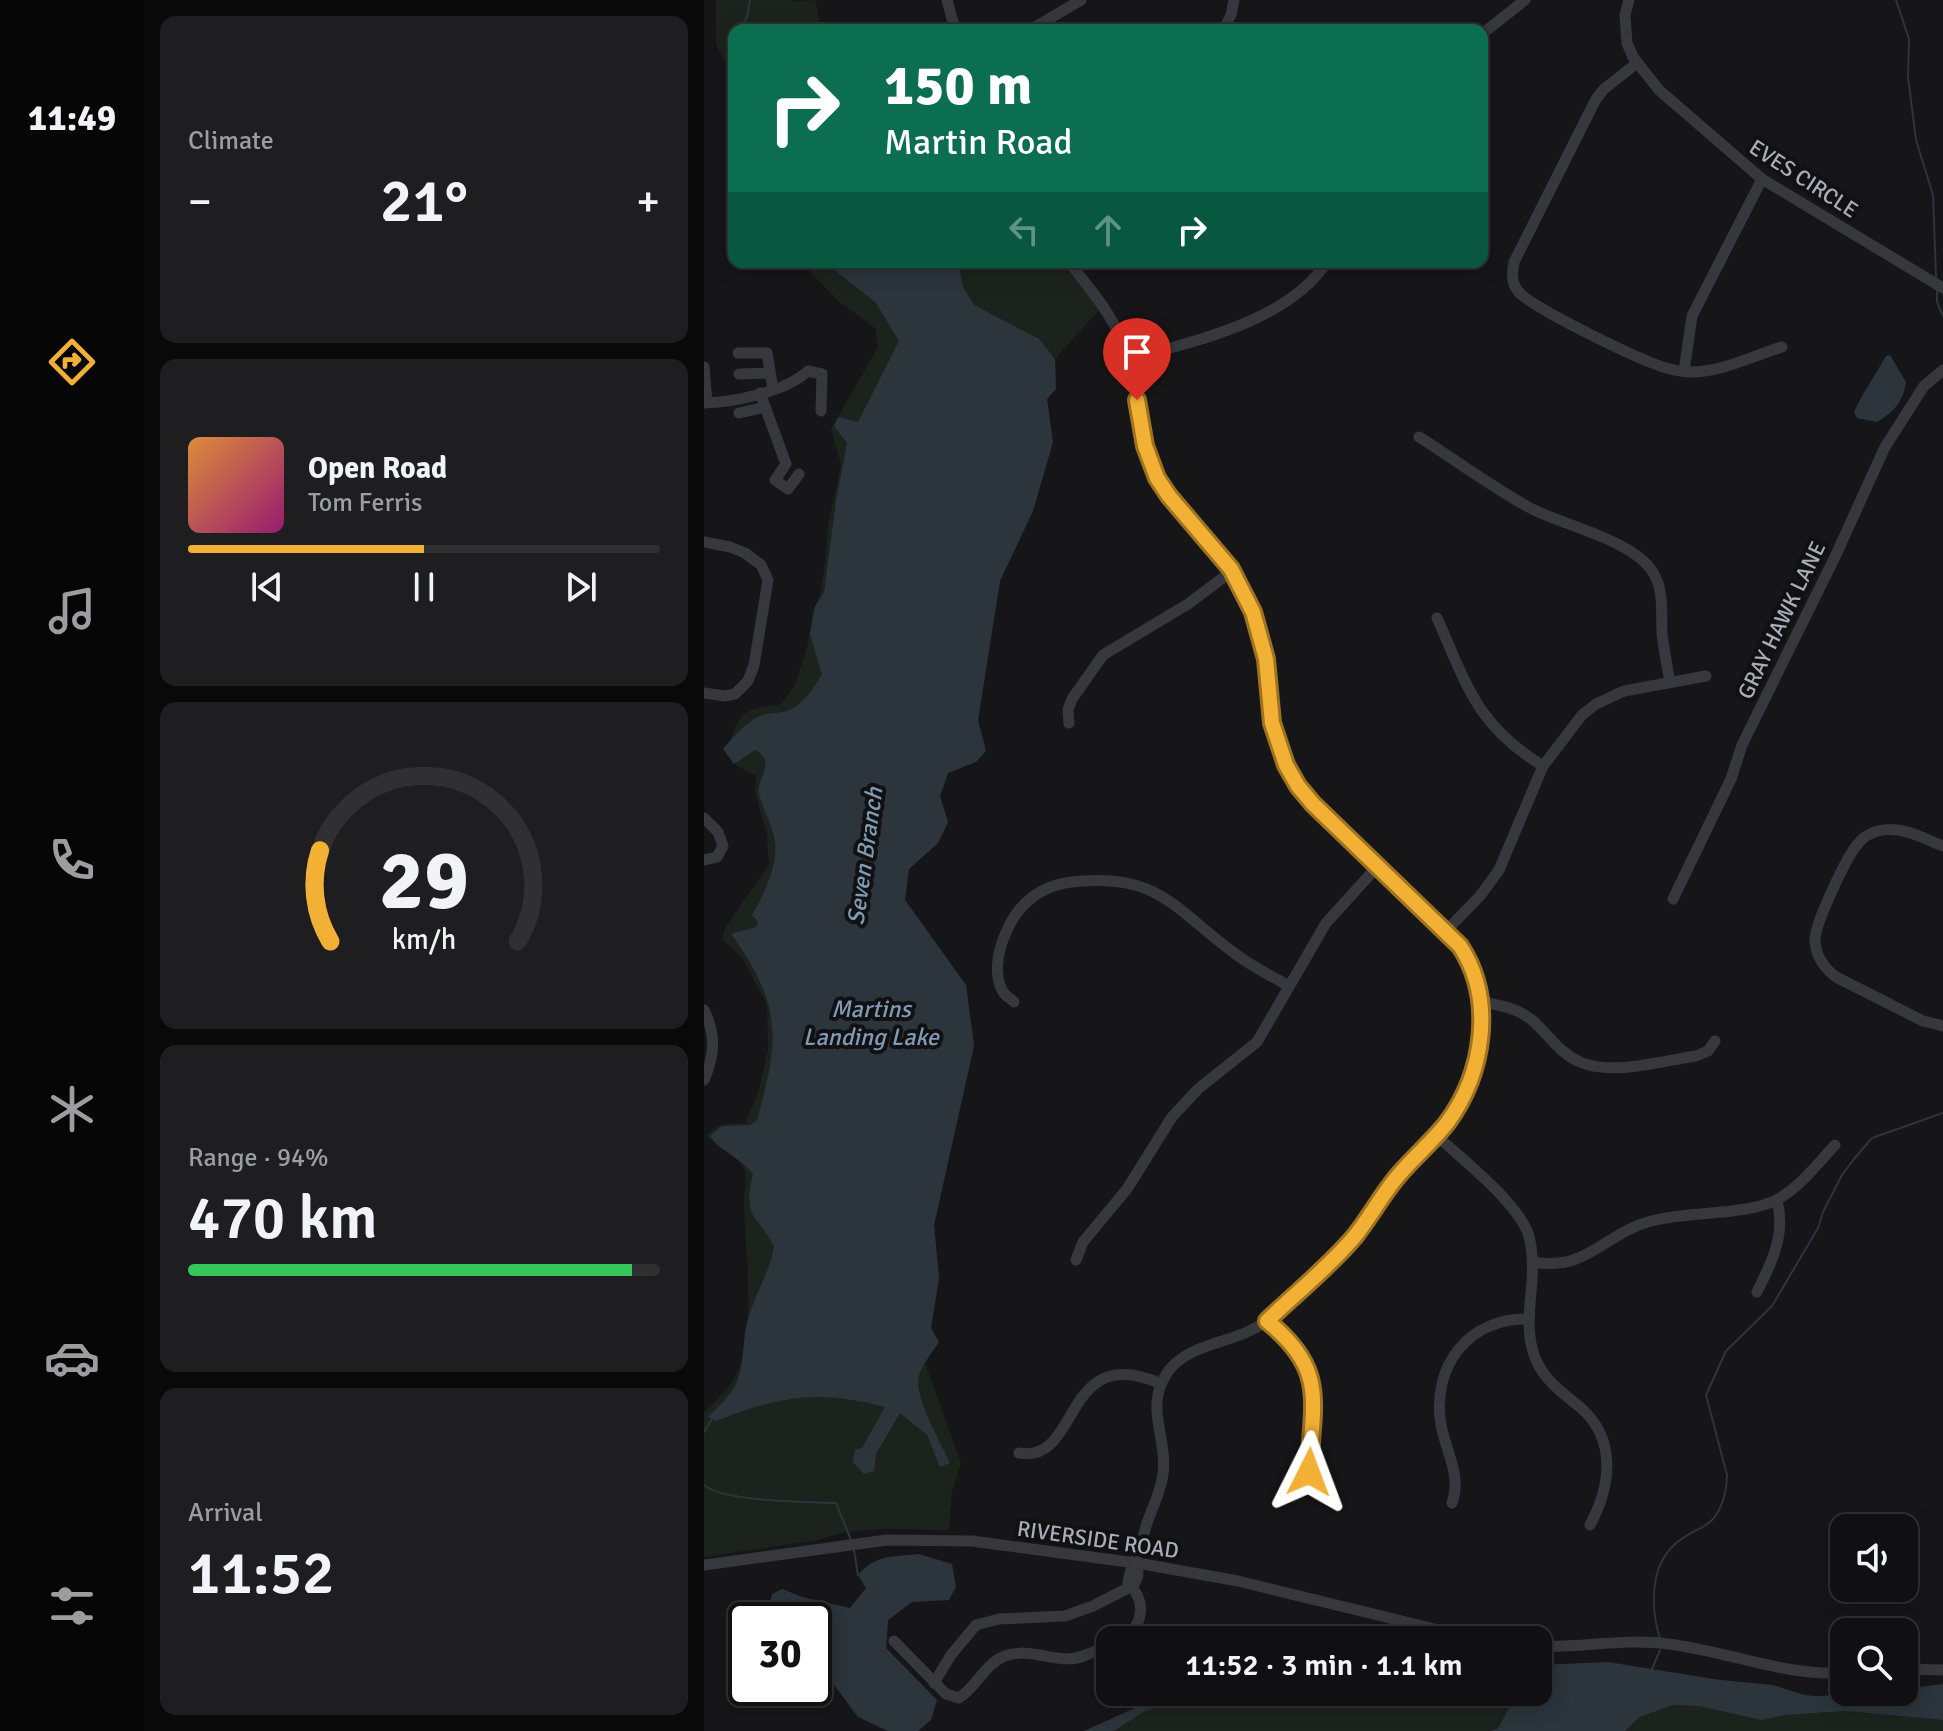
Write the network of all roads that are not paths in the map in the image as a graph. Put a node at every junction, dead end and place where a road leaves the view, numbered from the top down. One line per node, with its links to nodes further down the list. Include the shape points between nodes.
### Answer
1 (947, 0): 6 (street)
2 (1081, 0): 7 (street)
3 (1234, 0): 8 (street)
4 (1525, 0): 9 (street)
5 (1629, 0): 10 (street, EVES CIRCLE, via 1625,30)
6 (953, 24)
7 (1040, 24)
8 (1226, 24)
9 (1488, 29)
10 (1637, 63): 11 (street, EVES CIRCLE, via 1659,90); 20 (street, via 1596,99 1514,262 1512,277 1525,299 1651,363)
11 (1762, 179): 14 (street, EVES CIRCLE); 20 (street, via 1692,316)
12 (1074, 268): 17 (street, via 1105,308)
13 (1322, 268): 17 (street, via 1305,289 1279,307)
14 (1943, 288)
15 (1782, 347): 20 (street, via 1721,368)
16 (738, 353): 21 (street, via 767,353)
17 (1129, 359): 35 (street, via 1154,474)
18 (704, 367): 24 (street)
19 (1943, 370): 46 (street, GRAY HAWK LANE, via 1924,386 1885,447)
20 (1684, 371)
21 (769, 373): 22 (street); 25 (street)
22 (739, 374)
23 (795, 383): 25 (street); 27 (street); 27 (street, via 808,371 822,374)
24 (705, 387): 28 (street)
25 (773, 389): 26 (street)
26 (760, 393): 28 (street); 29 (street)
27 (821, 393): 30 (street)
28 (706, 403)
29 (765, 407): 31 (street); 33 (street, via 786,464 775,480 788,489)
30 (821, 411)
31 (739, 413)
32 (1419, 437): 38 (street, via 1530,507 1624,546 1646,562 1660,590)
33 (799, 474)
34 (704, 542): 39 (street, via 745,553 761,565 768,580 748,681 735,694)
35 (1232, 571): 40 (street, via 1103,655 1072,699); 45 (street, via 1259,630 1272,723 1286,765 1313,804)
36 (1437, 618): 41 (street, via 1485,718 1510,744)
37 (1706, 676): 38 (street)
38 (1670, 682): 41 (street, via 1624,691 1596,704)
39 (704, 693)
40 (1069, 723)
41 (1543, 766): 47 (street, via 1499,870)
42 (704, 818): 44 (street, via 723,846 717,857)
43 (1943, 846): 52 (street, via 1889,829 1862,839 1824,910 1815,940 1824,966 1836,977)
44 (704, 860)
45 (1377, 867): 47 (street); 48 (street, via 1326,923)
46 (1673, 899)
47 (1445, 932): 50 (street, via 1470,961)
48 (1289, 986): 49 (street, via 1238,956 1163,896 1128,883 1090,880 1045,889 1015,915 998,966 1001,989); 58 (street, via 1257,1042 1172,1117 1127,1189 1083,1242)
49 (1014, 1002)
50 (1481, 1002): 53 (street, via 1521,1012 1564,1053 1598,1067 1696,1056); 55 (street, via 1481,1033 1471,1076)
51 (704, 1010): 54 (street, via 714,1048)
52 (1943, 1026)
53 (1715, 1041)
54 (704, 1080)
55 (1436, 1135): 59 (street, via 1516,1212 1528,1234); 62 (street, via 1353,1239)
56 (1835, 1145): 57 (street)
57 (1777, 1200): 59 (street, via 1652,1220 1576,1261); 60 (street, via 1779,1242)
58 (1076, 1260)
59 (1533, 1262): 61 (street)
60 (1757, 1292)
61 (1529, 1319): 66 (street, via 1481,1329 1449,1366 1439,1411 1457,1480); 67 (street, via 1531,1346 1541,1370 1591,1418 1606,1444 1606,1485)
62 (1267, 1321): 63 (street, via 1187,1354); 65 (street, via 1298,1350 1310,1373)
63 (1161, 1384): 64 (street, via 1131,1374 1101,1380 1080,1397 1052,1444 1036,1453); 68 (street, via 1155,1413 1163,1473)
64 (1019, 1453)
65 (1309, 1472)
66 (1452, 1503)
67 (1590, 1525)
68 (1134, 1563): 69 (street, RIVERSIDE ROAD, via 914,1538); 70 (street, via 1128,1583); 72 (street, RIVERSIDE ROAD, via 1238,1581)
69 (704, 1565)
70 (1132, 1586): 71 (street, via 1139,1595 1141,1616); 79 (street, via 1065,1616 1014,1617 976,1625)
71 (1135, 1626)
72 (1423, 1626)
73 (894, 1641): 79 (street)
74 (1552, 1646): 78 (street, via 1653,1642)
75 (1096, 1650): 79 (street, via 1071,1660 1003,1656 959,1698)
76 (1918, 1669): 77 (street)
77 (1943, 1670)
78 (1830, 1673)
79 (934, 1683)

